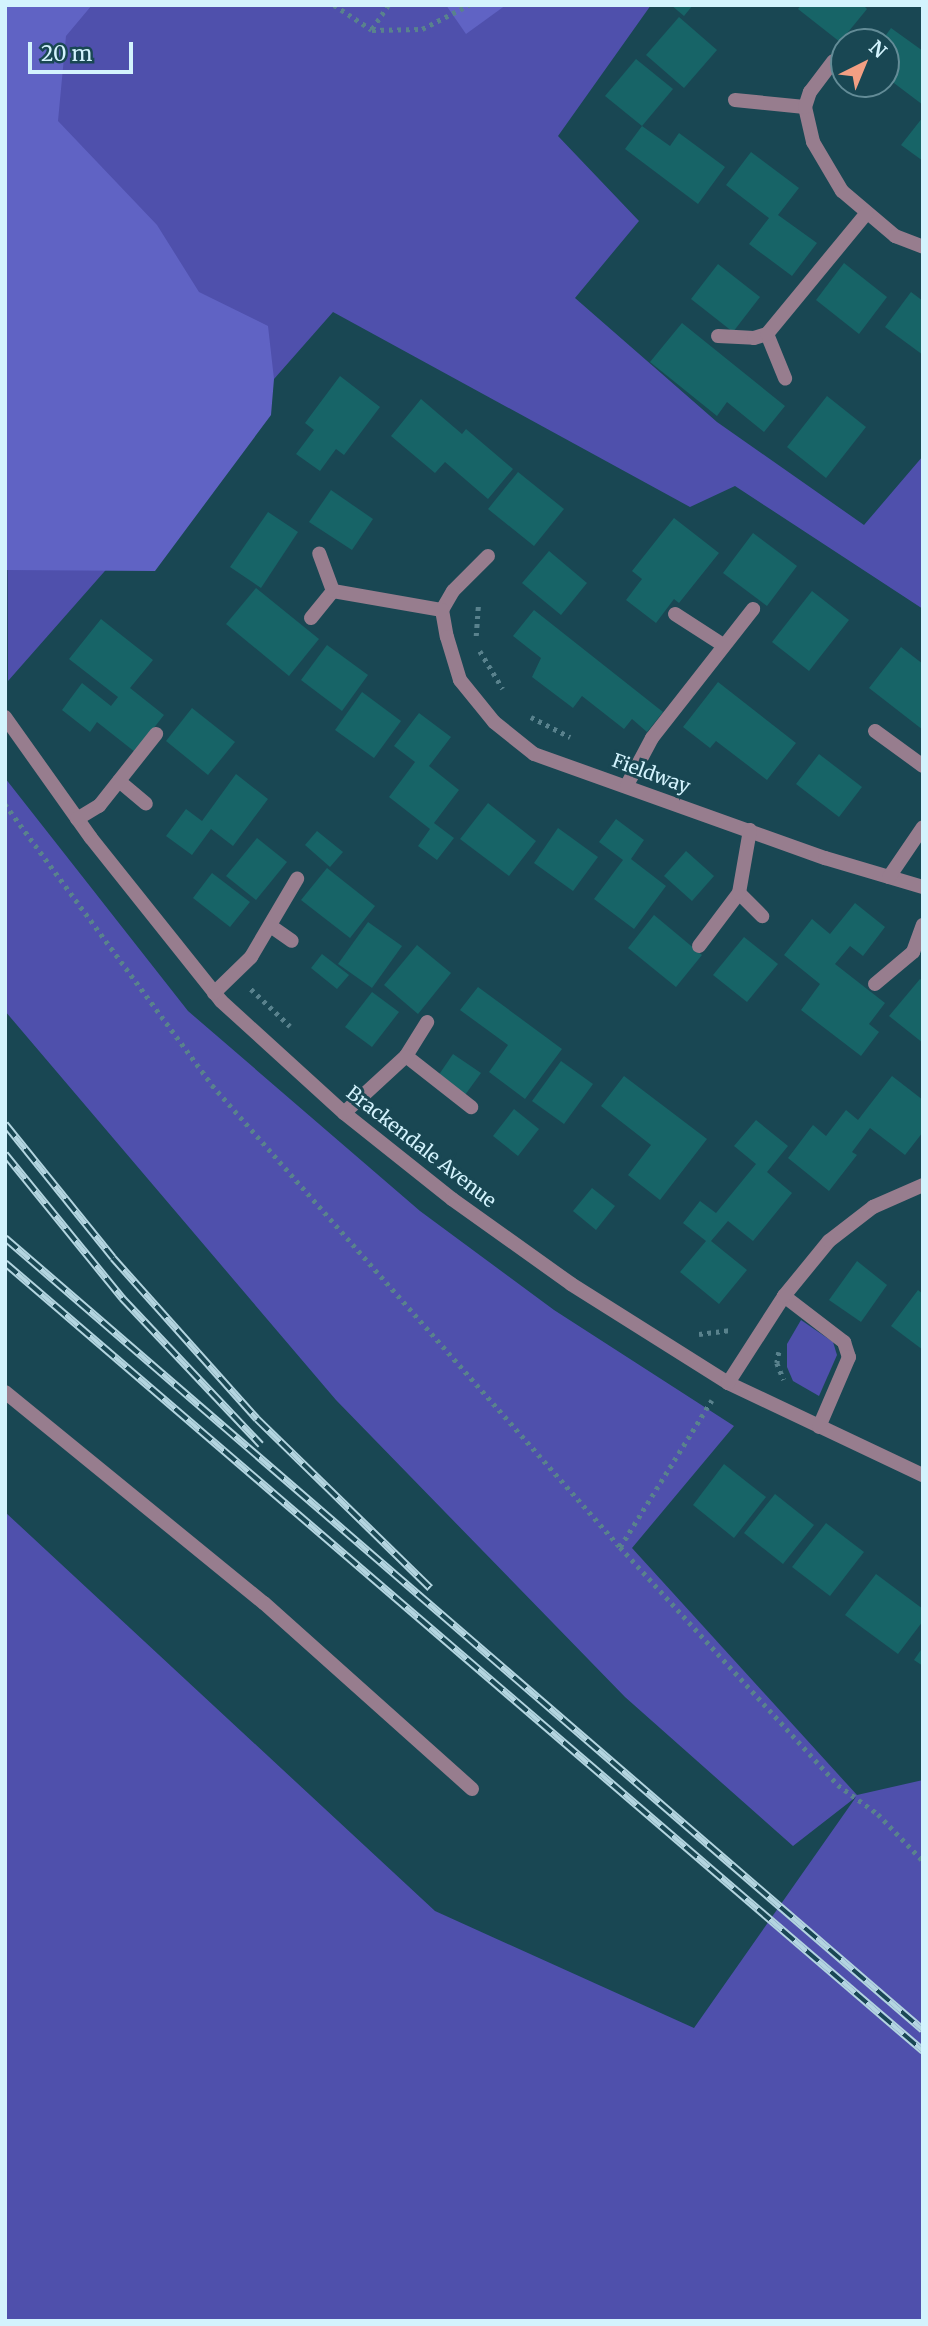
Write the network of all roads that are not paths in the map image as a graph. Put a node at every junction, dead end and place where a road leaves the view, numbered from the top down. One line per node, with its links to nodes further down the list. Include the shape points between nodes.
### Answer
1 (830, 65): 3 (street)
2 (735, 100): 3 (street)
3 (805, 107): 4 (street, via 805,121 827,169)
4 (866, 215): 5 (street, via 895,236); 6 (street)
5 (923, 247)
6 (767, 334): 7 (street); 8 (street)
7 (718, 336)
8 (785, 378)
9 (319, 553): 11 (street)
10 (488, 556): 13 (street, via 453,591)
11 (334, 591): 13 (street); 15 (street)
12 (753, 609): 16 (street)
13 (442, 610): 22 (street, Fieldway, via 460,680 494,722 534,754)
14 (675, 614): 16 (street)
15 (311, 618)
16 (723, 645): 22 (street, via 652,738)
17 (5, 718): 24 (street, Brackendale Avenue)
18 (875, 731): 20 (street)
19 (156, 734): 21 (street)
20 (923, 766)
21 (119, 781): 23 (street); 24 (street, via 99,806)
22 (627, 785): 26 (street, Fieldway)
23 (146, 803)
24 (77, 819): 37 (street, Brackendale Avenue)
25 (923, 827): 27 (street)
26 (750, 830): 27 (street, Fieldway); 30 (street)
27 (889, 877): 29 (street, Fieldway)
28 (297, 879): 33 (street)
29 (923, 887)
30 (739, 893): 31 (street); 35 (street)
31 (762, 916)
32 (923, 925): 36 (street, via 913,952)
33 (272, 927): 34 (street); 37 (street, via 251,957)
34 (292, 941)
35 (699, 946)
36 (874, 984)
37 (214, 993): 41 (street, Brackendale Avenue)
38 (427, 1022): 39 (street)
39 (407, 1056): 40 (street); 41 (street)
40 (471, 1107)
41 (344, 1113): 44 (street, Brackendale Avenue, via 452,1199 571,1284)
42 (923, 1185): 43 (street, via 853,1220 829,1241)
43 (784, 1296): 44 (street); 46 (street, via 844,1342 849,1357)
44 (728, 1383): 46 (street, Brackendale Avenue)
45 (5, 1392): 48 (street, via 274,1612)
46 (819, 1427): 47 (street, Brackendale Avenue)
47 (923, 1475)
48 (472, 1789)

